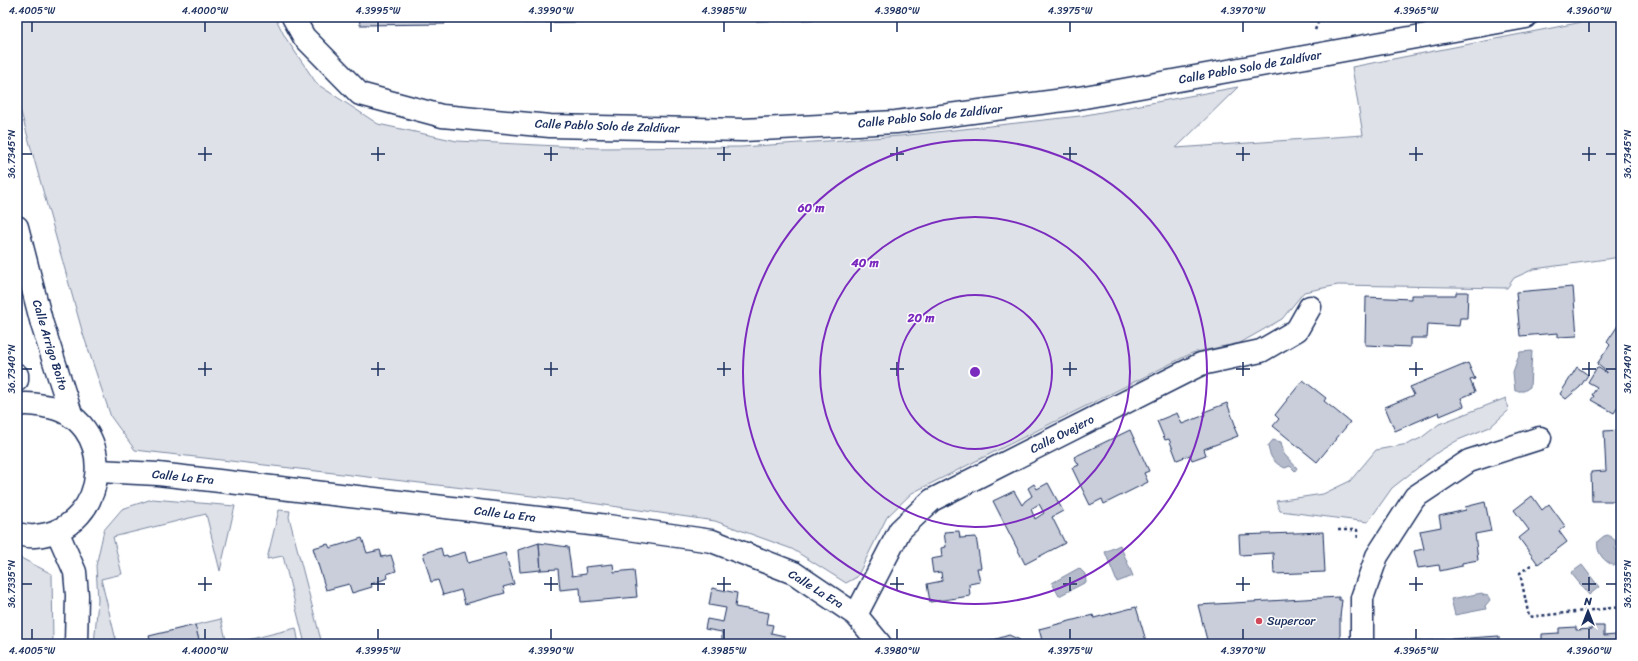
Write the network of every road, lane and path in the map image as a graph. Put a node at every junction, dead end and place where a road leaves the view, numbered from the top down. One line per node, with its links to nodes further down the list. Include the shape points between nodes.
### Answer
1 (293, 17): 3 (street, Calle Pablo Solo de Zaldívar, via 304,37 360,94 442,116 550,126 743,130 896,122 1079,98)
2 (1320, 17): 4 (path)
3 (1526, 17)
4 (1316, 27)
5 (17, 227): 10 (street, Calle Arrigo Boito, via 42,324)
6 (1310, 307): 17 (street, Calle Ovejero, via 1297,330 1261,352 1201,364 932,500 900,530)
7 (17, 375): 8 (street)
8 (17, 380)
9 (17, 406): 10 (street, via 25,403 54,407)
10 (72, 417): 12 (street, via 86,432 95,451)
11 (1540, 438): 20 (street, via 1469,462 1415,497 1377,556 1362,598)
12 (98, 471): 13 (street, via 93,496 78,517); 17 (street, Calle La Era, via 158,474 608,526 712,541 794,573)
13 (57, 531): 14 (street, via 35,536); 18 (street, via 75,572)
14 (17, 534)
15 (1531, 565): 16 (path, via 1520,573 1529,617)
16 (1621, 606)
17 (856, 615): 19 (street, Calle La Era)
18 (76, 644)
19 (880, 644)
20 (1362, 644)

